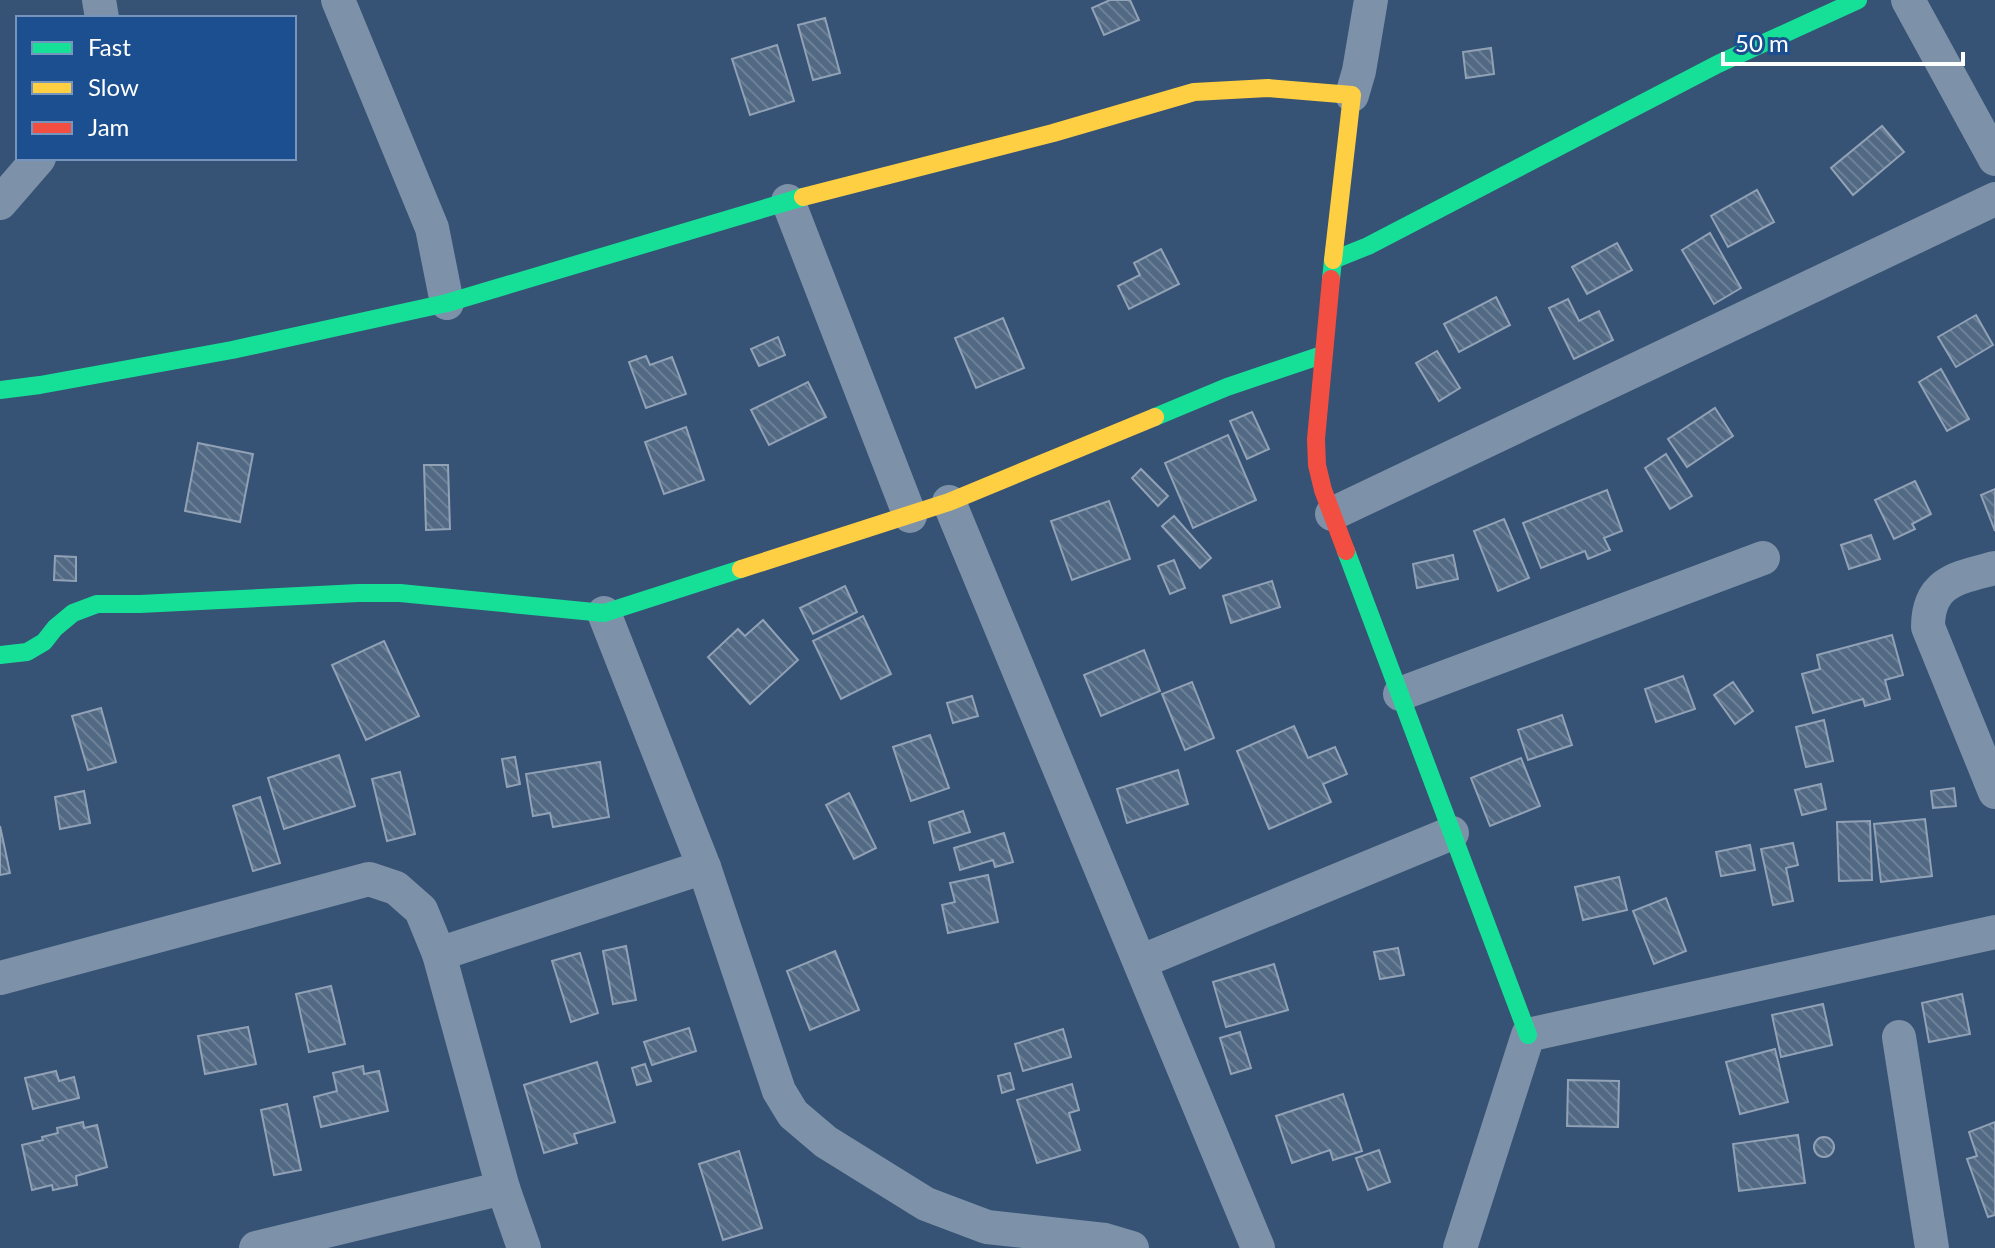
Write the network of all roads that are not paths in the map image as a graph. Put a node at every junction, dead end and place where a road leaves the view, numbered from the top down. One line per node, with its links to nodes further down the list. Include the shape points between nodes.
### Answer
1 (338, 0): 12 (street, via 432,228)
2 (1371, 0): 5 (street)
3 (1858, 0): 11 (street, via 1718,64)
4 (1908, 0): 6 (street)
5 (1352, 95): 9 (street, via 1268,88 1194,92); 11 (street)
6 (1995, 159)
7 (37, 160): 10 (street)
8 (1995, 199): 16 (street)
9 (788, 201): 12 (street); 17 (street)
10 (0, 203)
11 (1333, 260): 13 (street)
12 (447, 303): 14 (street, via 232,350)
13 (1322, 355): 15 (street, via 1227,387); 16 (street, via 1317,465)
14 (0, 390)
15 (949, 502): 17 (street); 28 (street)
16 (1332, 514): 22 (street)
17 (910, 516): 20 (street)
18 (1763, 558): 22 (street)
19 (1995, 568): 23 (street, via 1941,587 1928,612 1928,627)
20 (604, 613): 21 (street, via 400,593 97,604 73,613 27,652); 25 (street)
21 (0, 655)
22 (1400, 694): 24 (street)
23 (1995, 792)
24 (1452, 833): 28 (street); 30 (street)
25 (704, 867): 27 (street); 35 (street, via 779,1091 793,1114 826,1142 926,1204 987,1227 1105,1240)
26 (1995, 932): 30 (street)
27 (439, 954): 29 (street, via 421,910 396,888 369,879); 32 (street)
28 (1140, 962): 36 (street)
29 (0, 978)
30 (1528, 1035): 37 (street)
31 (1899, 1037): 38 (street)
32 (503, 1188): 33 (street); 34 (street)
33 (256, 1248)
34 (524, 1248)
35 (1132, 1248)
36 (1258, 1248)
37 (1460, 1248)
38 (1932, 1248)

